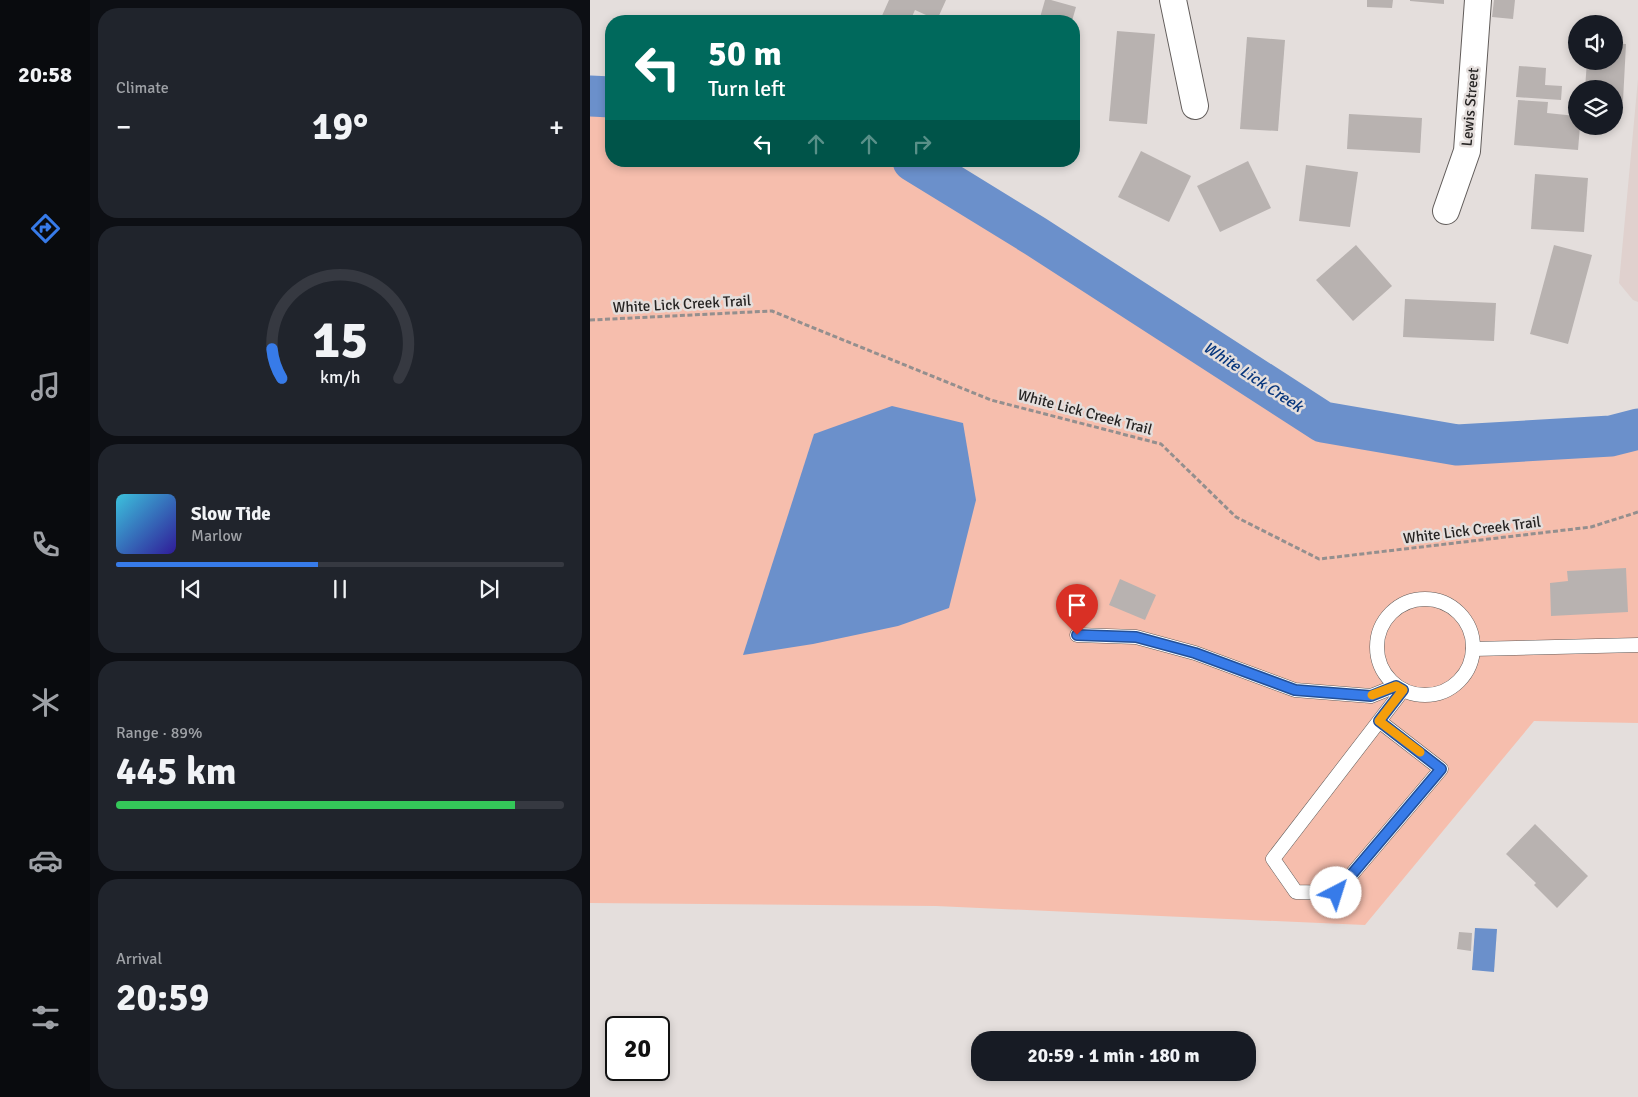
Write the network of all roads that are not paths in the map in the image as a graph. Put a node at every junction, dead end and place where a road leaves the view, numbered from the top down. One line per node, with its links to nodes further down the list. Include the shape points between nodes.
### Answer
1 (1173, 0): 3 (street)
2 (1478, 0): 4 (street, Lewis Street, via 1467,152)
3 (1195, 106)
4 (1446, 211)
5 (1077, 635): 8 (lane, via 1136,637 1195,653 1295,690 1371,696)
6 (1638, 645): 7 (lane)
7 (1473, 649): 8 (lane, via 1467,671 1457,684 1443,692 1427,696); 8 (lane, via 1468,624 1459,611 1445,602 1430,598 1414,599 1399,605 1387,616 1376,645 1385,675)
8 (1400, 688): 9 (lane)
9 (1379, 721): 9 (lane, via 1273,859 1296,892 1336,893 1441,769)

